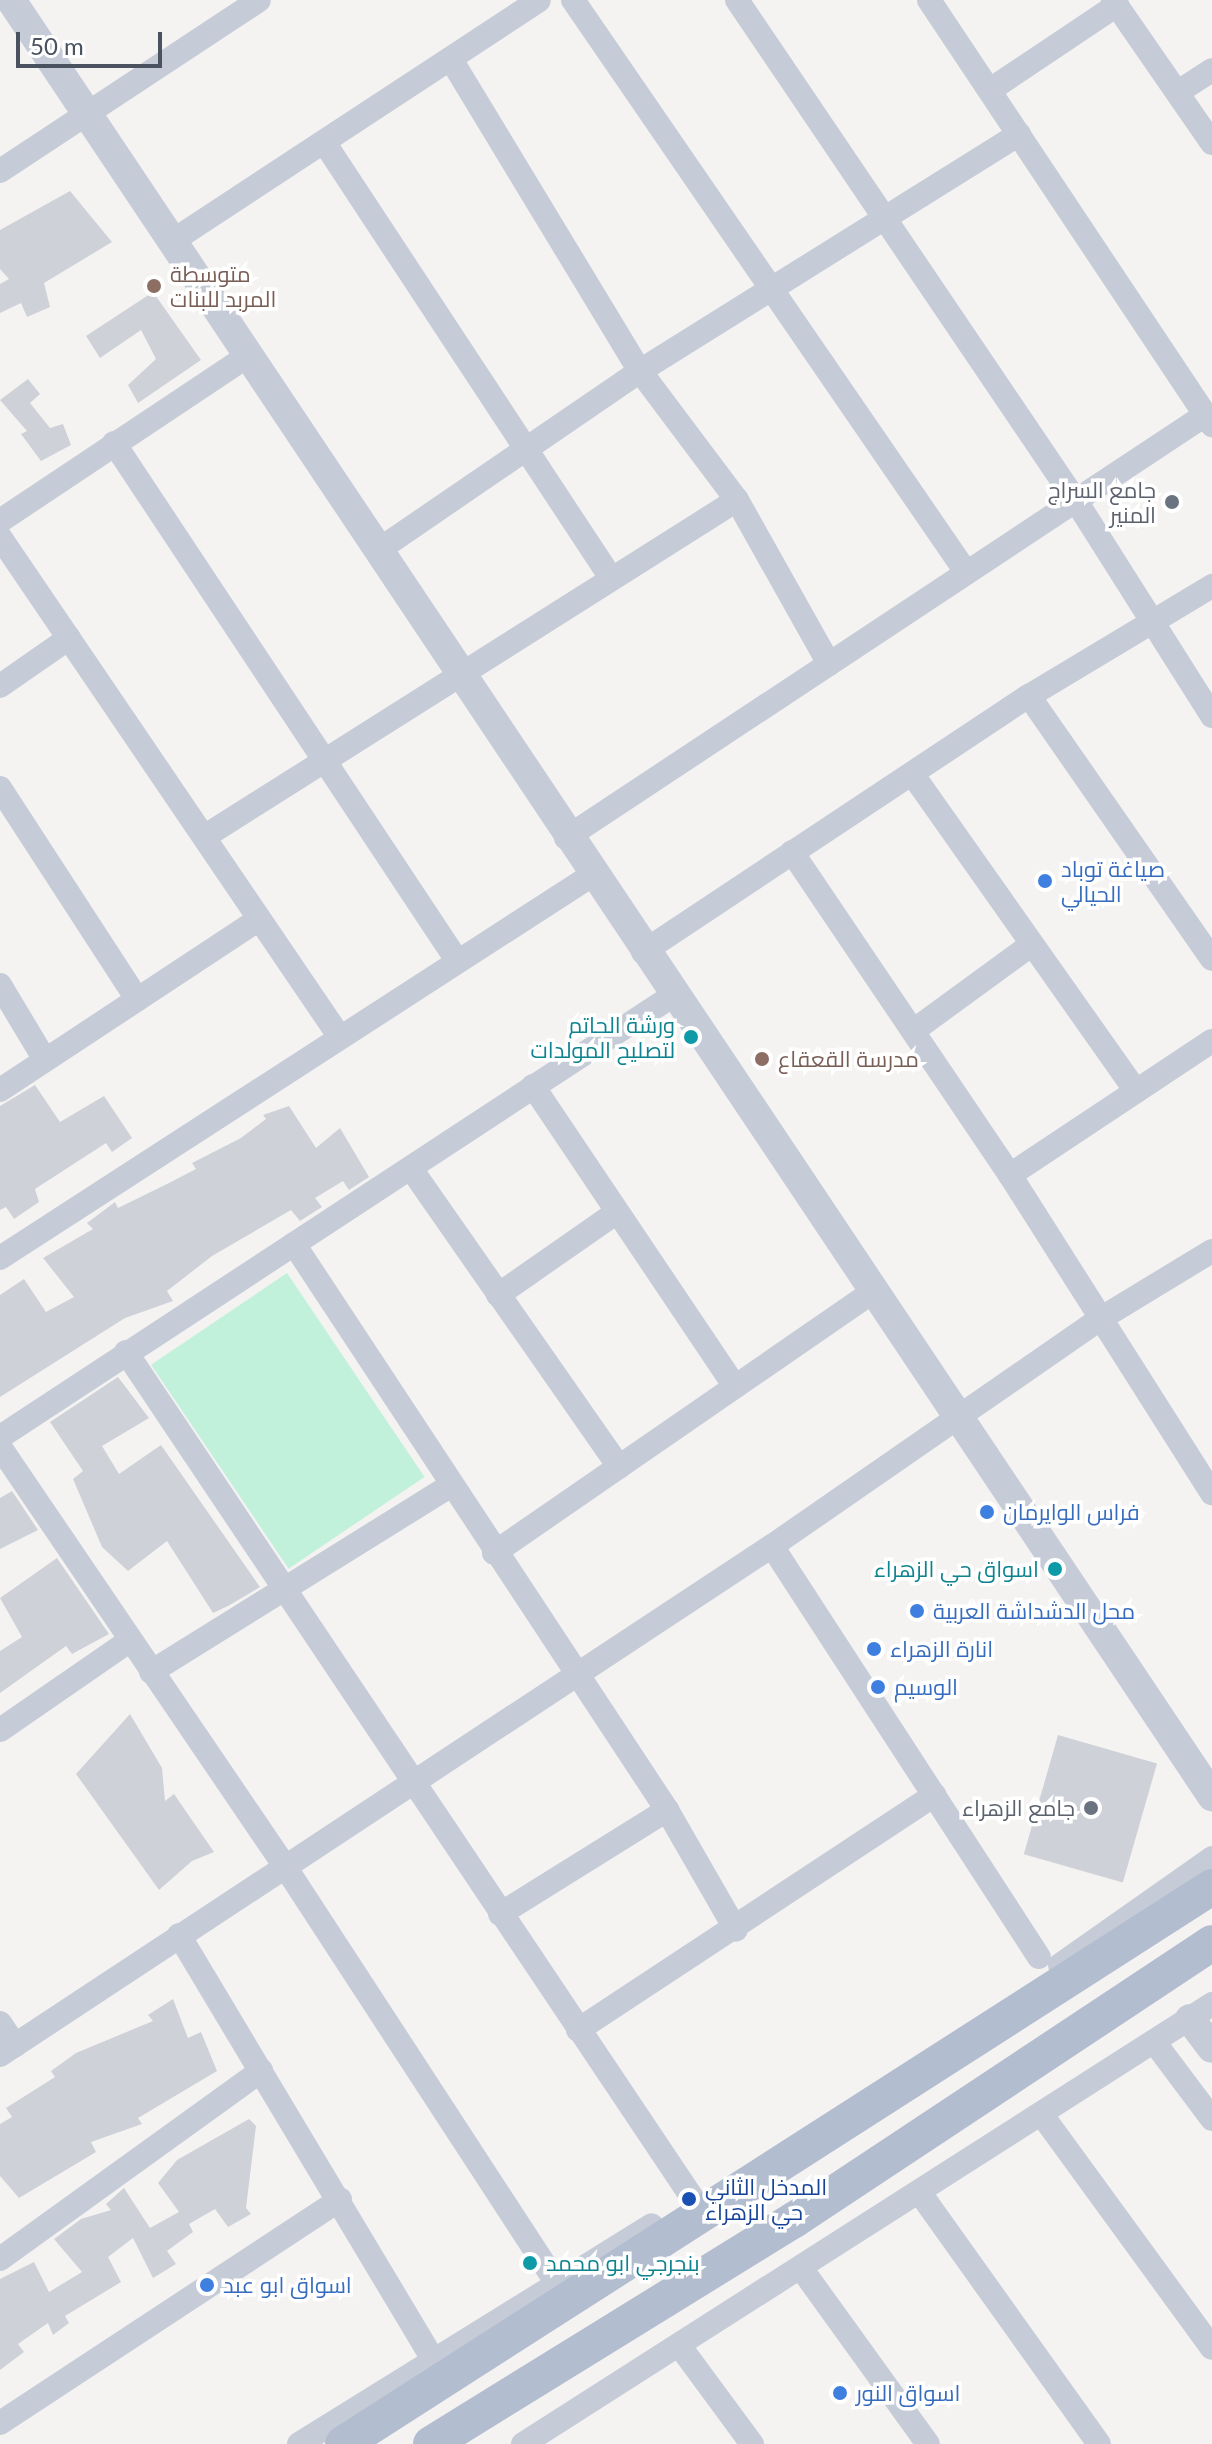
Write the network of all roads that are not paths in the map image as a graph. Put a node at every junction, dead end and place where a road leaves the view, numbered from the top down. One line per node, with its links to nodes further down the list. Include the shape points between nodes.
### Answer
1 (11, 0): 12 (street)
2 (259, 0): 12 (street)
3 (539, 0): 8 (street)
4 (573, 0): 19 (street)
5 (737, 0): 17 (street)
6 (929, 0): 10 (street)
7 (1115, 2): 10 (street); 11 (street)
8 (452, 61): 14 (street); 21 (street)
9 (1212, 70): 11 (street)
10 (990, 90): 13 (street)
11 (1178, 92): 15 (street)
12 (88, 116): 16 (street); 18 (street)
13 (1019, 134): 17 (street); 22 (street)
14 (324, 142): 18 (street); 24 (street)
15 (1212, 143)
16 (0, 171)
17 (886, 218): 19 (street); 26 (street)
18 (171, 242): 20 (street)
19 (769, 291): 21 (street); 30 (street)
20 (247, 356): 23 (street); 29 (street)
21 (640, 371): 24 (street); 25 (street)
22 (1206, 408): 26 (street)
23 (114, 443): 27 (street); 40 (street)
24 (529, 446): 29 (street); 31 (street)
25 (737, 500): 31 (street); 35 (street)
26 (1078, 504): 30 (street); 33 (street)
27 (0, 521)
28 (0, 537): 34 (street)
29 (380, 549): 36 (street)
30 (966, 572): 35 (street)
31 (609, 575): 36 (street)
32 (1212, 586): 33 (street)
33 (1150, 623): 38 (street); 39 (street)
34 (69, 638): 37 (street); 43 (street)
35 (829, 664): 44 (street)
36 (458, 672): 40 (street); 44 (street)
37 (0, 686)
38 (1029, 696): 41 (street); 51 (street)
39 (1212, 716)
40 (325, 766): 43 (street); 50 (street)
41 (913, 775): 45 (street); 48 (street)
42 (0, 788): 54 (street)
43 (207, 835): 47 (street)
44 (566, 838): 46 (street)
45 (792, 852): 49 (street); 55 (street)
46 (592, 875): 49 (street); 50 (street)
47 (259, 919): 54 (street); 56 (street)
48 (1031, 945): 55 (street); 61 (street)
49 (643, 952): 53 (street)
50 (456, 959): 56 (street)
51 (1212, 959)
52 (0, 985): 58 (street)
53 (672, 996): 59 (street); 68 (street)
54 (137, 999): 58 (street)
55 (913, 1031): 63 (street)
56 (339, 1036): 67 (street)
57 (1212, 1041): 61 (street)
58 (45, 1060): 60 (street)
59 (533, 1086): 62 (street); 64 (street)
60 (0, 1090)
61 (1136, 1091): 63 (street)
62 (412, 1170): 65 (street); 69 (street)
63 (1010, 1175): 70 (street)
64 (617, 1212): 69 (street); 72 (street)
65 (294, 1244): 71 (street); 77 (street)
66 (1212, 1251): 70 (street)
67 (0, 1258)
68 (872, 1292): 72 (street); 73 (street)
69 (498, 1295): 76 (street)
70 (1100, 1319): 73 (street); 78 (street)
71 (126, 1352): 74 (street); 81 (street)
72 (735, 1387): 76 (street)
73 (959, 1416): 79 (street); 88 (street)
74 (0, 1437)
75 (0, 1447): 82 (street)
76 (619, 1467): 80 (street)
77 (450, 1486): 80 (street); 81 (street)
78 (1212, 1493)
79 (772, 1546): 84 (street); 87 (street)
80 (494, 1553): 84 (street)
81 (284, 1588): 83 (street); 86 (street)
82 (129, 1641): 83 (street); 85 (street)
83 (151, 1672): 91 (street)
84 (575, 1673): 86 (street); 89 (street)
85 (0, 1730)
86 (414, 1783): 91 (street); 93 (street)
87 (934, 1795): 94 (street); 97 (street)
88 (1212, 1796)
89 (667, 1810): 93 (street); 94 (street)
90 (1212, 1858): 107 (street)
91 (286, 1868): 95 (street); 115 (street)
92 (1212, 1887): 107 (main road)
93 (500, 1914): 100 (street)
94 (736, 1930): 100 (street)
95 (179, 1935): 103 (street); 104 (street)
96 (1212, 1943): 112 (main road)
97 (1039, 1957)
98 (1201, 2011): 101 (street); 102 (street)
99 (0, 2023): 103 (street)
100 (578, 2030): 110 (street)
101 (1155, 2043): 105 (street); 106 (street)
102 (1212, 2048)
103 (8, 2050)
104 (261, 2071): 111 (street); 113 (street)
105 (1042, 2115): 109 (street); 117 (street)
106 (1212, 2119)
107 (808, 2139): 108 (main road); 110 (street)
108 (764, 2178): 112 (main road); 121 (main road)
109 (920, 2193): 114 (street); 126 (street)
110 (693, 2199): 115 (street)
111 (340, 2200): 118 (street); 119 (street)
112 (794, 2220): 122 (main road)
113 (0, 2259)
114 (801, 2268): 116 (street); 125 (street)
115 (557, 2284): 118 (street)
116 (679, 2345): 123 (street); 124 (street)
117 (1212, 2348)
118 (433, 2359): 120 (street)
119 (0, 2423)
120 (299, 2444)
121 (343, 2444)
122 (431, 2444)
123 (523, 2444)
124 (752, 2444)
125 (928, 2444)
126 (1099, 2444)

